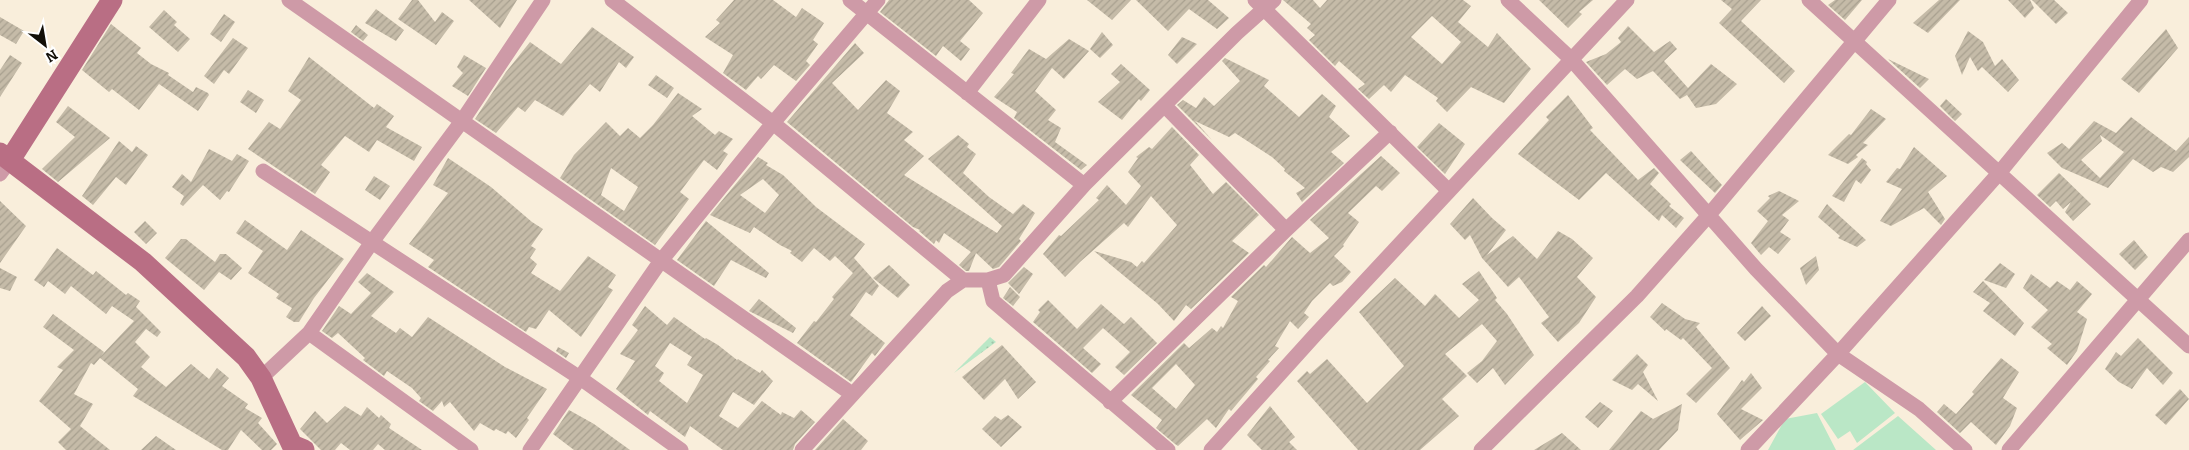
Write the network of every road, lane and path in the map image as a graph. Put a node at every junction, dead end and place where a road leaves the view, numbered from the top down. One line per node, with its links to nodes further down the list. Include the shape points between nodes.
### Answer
1 (112, 0): 22 (street)
2 (289, 0): 19 (street)
3 (543, 0): 19 (street)
4 (612, 0): 20 (street)
5 (850, 0): 14 (street)
6 (878, 0): 14 (street)
7 (1039, 0): 17 (street)
8 (1508, 0): 16 (street)
9 (1627, 0): 16 (street)
10 (1809, 0): 15 (street)
11 (1889, 0): 15 (street)
12 (2141, 0): 24 (street)
13 (1265, 3): 18 (street); 21 (street)
14 (867, 14): 17 (street); 20 (street)
15 (1855, 41): 24 (street); 27 (street)
16 (1571, 59): 26 (street); 27 (street)
17 (967, 93): 25 (street)
18 (1165, 106): 25 (street); 28 (street)
19 (462, 121): 30 (street); 31 (street)
20 (773, 123): 31 (street); 32 (street)
21 (1390, 132): 26 (street); 28 (street)
22 (3, 163): 38 (street, via 143,262 246,357)
23 (263, 171): 30 (street)
24 (2000, 172): 34 (street); 37 (street)
25 (1084, 185): 33 (street, via 1004,275)
26 (1449, 191): 48 (street)
27 (1708, 216): 37 (street); 49 (street, via 1630,303)
28 (1286, 230): 41 (street)
29 (2189, 240): 34 (street)
30 (372, 242): 35 (street); 39 (street)
31 (660, 262): 39 (street); 40 (street)
32 (963, 280): 33 (street); 40 (street, via 947,291)
33 (988, 280): 41 (street, via 993,301)
34 (2139, 300): 36 (street); 52 (street)
35 (309, 333): 38 (street); 43 (street)
36 (2189, 346)
37 (1838, 354): 50 (street); 51 (street, via 1919,408)
38 (261, 378): 42 (street)
39 (580, 378): 44 (street); 45 (street)
40 (852, 394): 46 (street)
41 (1110, 402): 47 (street)
42 (294, 448)
43 (472, 450)
44 (530, 450)
45 (681, 450)
46 (802, 450)
47 (1168, 450)
48 (1211, 450)
49 (1481, 450)
50 (1748, 450)
51 (1965, 450)
52 (2008, 450)

